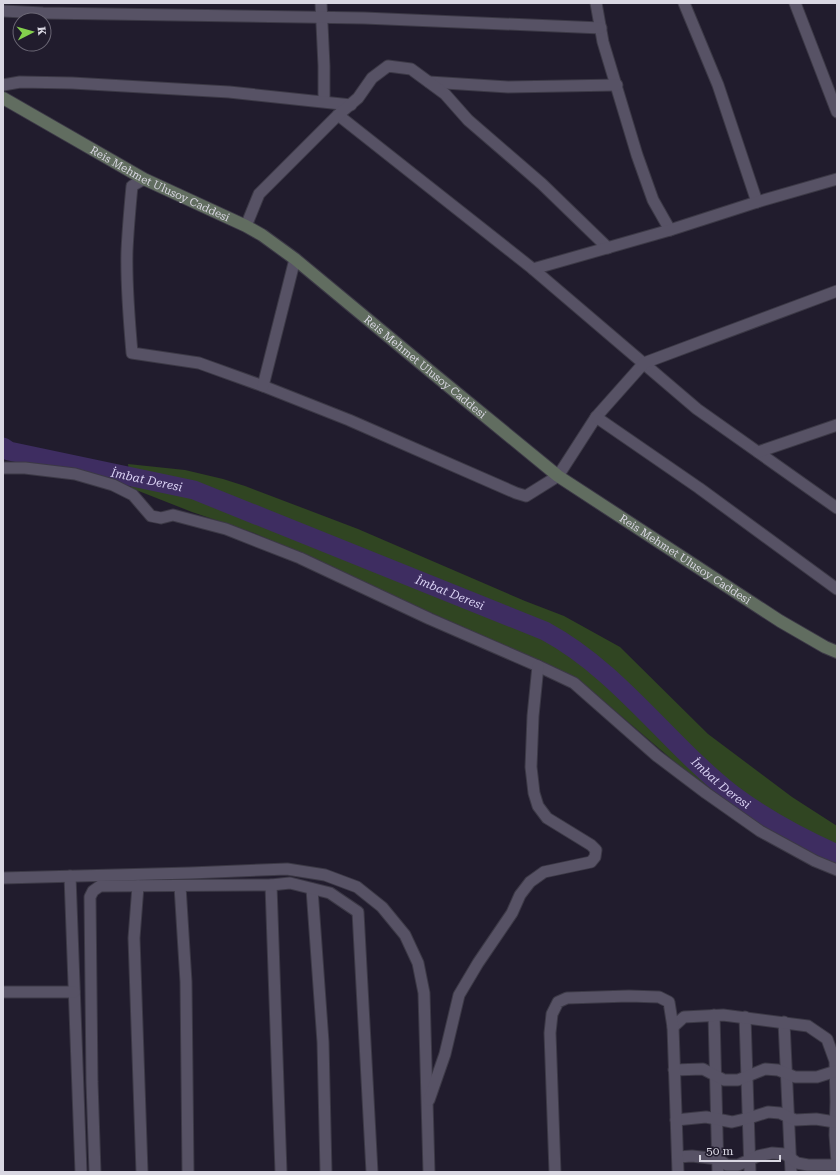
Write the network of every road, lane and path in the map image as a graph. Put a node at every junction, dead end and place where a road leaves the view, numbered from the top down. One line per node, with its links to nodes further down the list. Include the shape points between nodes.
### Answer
1 (320, 3): 6 (street)
2 (596, 3): 7 (street)
3 (684, 3): 18 (street, via 718,85)
4 (795, 3): 14 (street)
5 (3, 11): 6 (street)
6 (321, 19): 7 (street, via 364,18); 12 (street)
7 (601, 28): 10 (street)
8 (429, 82): 10 (street, via 508,87); 13 (street, via 411,69 388,66 372,78); 21 (street, via 445,94 468,120 542,184)
9 (3, 85): 12 (street, via 20,82 72,83 229,92)
10 (617, 85): 20 (street, via 653,200)
11 (3, 98): 16 (street, Reis Mehmet Ulusoy Caddesi)
12 (324, 102): 13 (street)
13 (351, 104): 15 (street)
14 (837, 112)
15 (338, 115): 19 (street, via 259,194); 23 (street)
16 (144, 179): 19 (street, Reis Mehmet Ulusoy Caddesi); 26 (street, via 132,186 130,212 127,258 132,352 199,363)
17 (837, 179): 18 (street)
18 (757, 202): 20 (street)
19 (246, 226): 22 (street, Reis Mehmet Ulusoy Caddesi)
20 (670, 230): 21 (street)
21 (608, 248): 23 (street)
22 (296, 259): 26 (street); 31 (street, Reis Mehmet Ulusoy Caddesi)
23 (533, 269): 25 (street)
24 (837, 291): 25 (street)
25 (644, 363): 27 (street); 29 (street, via 697,409)
26 (263, 386): 31 (street, via 349,420 516,493 526,496)
27 (596, 417): 31 (street); 33 (street, via 699,488)
28 (837, 425): 29 (street)
29 (758, 452): 32 (street)
30 (3, 468): 37 (street, via 75,474 113,485 133,496 152,516 161,518 173,515 226,529 300,558)
31 (558, 476): 35 (street, Reis Mehmet Ulusoy Caddesi, via 780,621)
32 (837, 508)
33 (837, 589)
34 (837, 640): 35 (street)
35 (825, 647): 36 (street, Reis Mehmet Ulusoy Caddesi)
36 (837, 652)
37 (538, 666): 38 (street, via 574,683 657,756 754,827 814,861); 56 (street, via 531,767 534,794 538,806 547,818 591,845 596,850 595,857 591,862 544,872 530,882 520,896 512,913 459,995 445,1054)
38 (837, 870)
39 (70, 876): 40 (street); 46 (street); 56 (street, via 287,869 325,875 357,887 382,907 405,935 418,963 424,992)
40 (3, 878)
41 (272, 885): 43 (street); 44 (street, via 290,883); 71 (street)
42 (138, 886): 43 (street); 68 (street, via 100,886 90,897); 69 (street, via 134,938)
43 (180, 886): 70 (street, via 186,982)
44 (312, 889): 72 (street, via 323,1042); 73 (street, via 330,892 358,912)
45 (3, 992): 46 (street)
46 (74, 992): 67 (street)
47 (714, 1016): 48 (street); 50 (street, via 684,1017); 54 (street)
48 (745, 1017): 49 (street); 55 (street)
49 (784, 1022): 52 (street, via 808,1026 828,1039); 53 (street)
50 (673, 1027): 51 (street); 75 (street, via 669,1002 659,997 567,998 558,1002 552,1014 550,1033)
51 (674, 1070): 54 (street, via 703,1069); 60 (street)
52 (836, 1071): 53 (street, via 817,1078); 61 (street)
53 (787, 1074): 55 (street, via 778,1070 764,1070); 57 (street)
54 (715, 1076): 55 (street, via 724,1080); 59 (street)
55 (747, 1077): 58 (street)
56 (427, 1108): 74 (street)
57 (788, 1117): 58 (street, via 768,1112); 61 (street, via 795,1120 816,1119); 62 (street)
58 (749, 1118): 59 (street, via 732,1122); 65 (street)
59 (717, 1119): 60 (street, via 706,1116); 64 (street)
60 (676, 1120): 63 (street)
61 (835, 1122): 66 (street)
62 (790, 1157): 65 (street, via 772,1153); 66 (street, via 797,1163 808,1165); 79 (street)
63 (678, 1158): 64 (street, via 692,1156); 76 (street)
64 (718, 1159): 65 (street, via 727,1165 738,1165); 77 (street)
65 (750, 1159): 78 (street)
66 (837, 1165): 80 (street)
67 (81, 1172)
68 (95, 1172)
69 (142, 1172)
70 (188, 1172)
71 (281, 1172)
72 (326, 1172)
73 (372, 1172)
74 (429, 1172)
75 (555, 1172)
76 (678, 1172)
77 (718, 1172)
78 (750, 1172)
79 (791, 1172)
80 (836, 1172)

